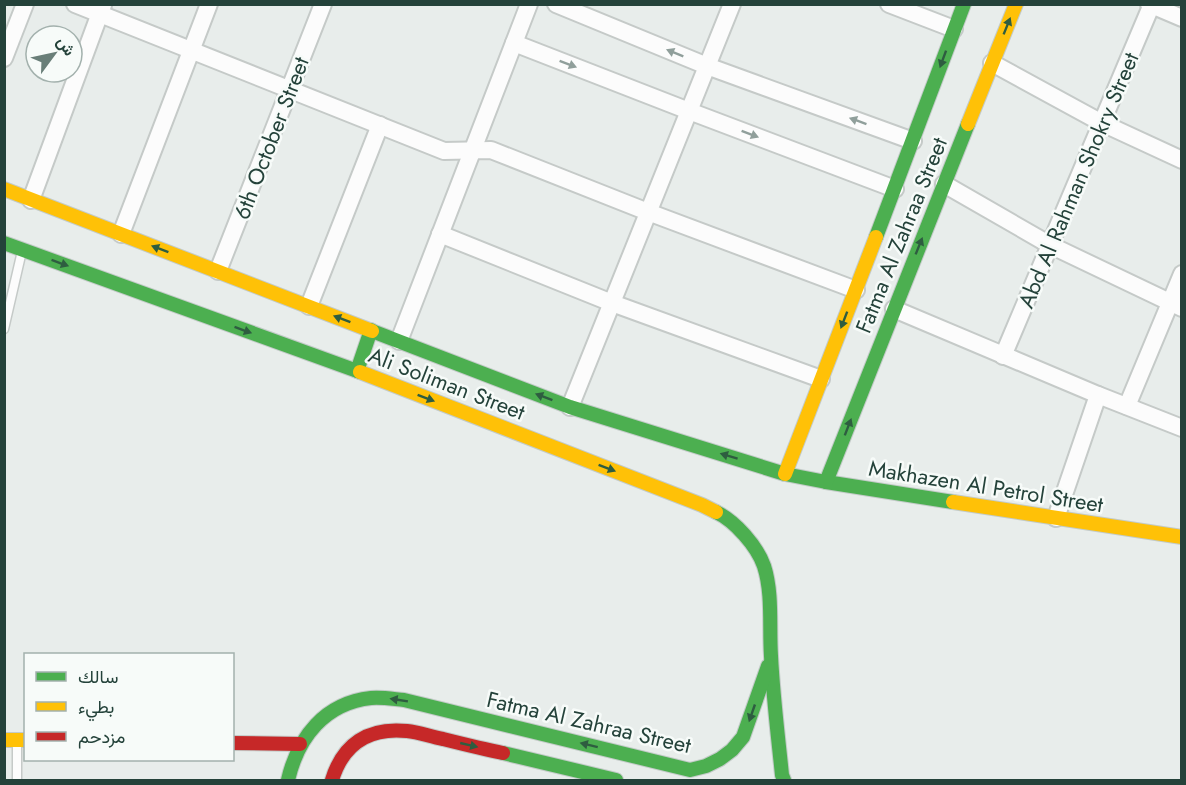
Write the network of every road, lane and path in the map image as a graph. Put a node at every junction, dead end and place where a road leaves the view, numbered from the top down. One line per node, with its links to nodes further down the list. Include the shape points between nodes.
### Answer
1 (25, 4): 17 (street)
2 (75, 4): 12 (street)
3 (209, 4): 16 (street)
4 (323, 4): 20 (street, 6th October Street)
5 (529, 4): 15 (street)
6 (556, 4): 19 (street, one-way to 6)
7 (732, 4): 19 (street)
8 (889, 4): 14 (street)
9 (964, 4): 14 (street, Fatma Al Zahraa Street)
10 (1016, 4): 18 (street, Fatma Al Zahraa Street, one-way to 10)
11 (1151, 5): 13 (street); 22 (street, Abd Al Rahman Shokry Street)
12 (102, 9): 16 (street); 30 (street)
13 (1182, 18)
14 (954, 29): 24 (street, Fatma Al Zahraa Street, one-way to 24)
15 (514, 42): 21 (street, one-way to 21); 25 (street)
16 (192, 50): 20 (street); 32 (street)
17 (4, 58)
18 (992, 63): 22 (street); 27 (street, Fatma Al Zahraa Street)
19 (707, 66): 21 (street); 24 (street, one-way to 19)
20 (290, 89): 23 (street); 37 (street, 6th October Street)
21 (689, 111): 29 (street, one-way to 29); 31 (street)
22 (1102, 123): 26 (street); 35 (street, Abd Al Rahman Shokry Street)
23 (380, 125): 25 (street, via 444,151); 43 (street)
24 (913, 141): 29 (street, Fatma Al Zahraa Street)
25 (472, 150): 31 (street, via 491,150); 33 (street)
26 (1182, 160)
27 (944, 184): 35 (street); 44 (street, Fatma Al Zahraa Street, one-way to 27)
28 (4, 189): 30 (street, Makhazen Al Petrol Street)
29 (895, 189): 39 (street, Fatma Al Zahraa Street)
30 (31, 200): 32 (street, Makhazen Al Petrol Street)
31 (648, 212): 39 (street); 41 (street)
32 (121, 234): 37 (street, Makhazen Al Petrol Street, one-way to 32)
33 (440, 234): 41 (street); 47 (street)
34 (4, 243): 36 (street, Ali Soliman Street)
35 (1050, 245): 42 (street); 48 (street, Abd Al Rahman Shokry Street)
36 (22, 250): 40 (lane); 49 (street, Ali Soliman Street, one-way to 49)
37 (218, 271): 43 (street, Makhazen Al Petrol Street)
38 (1182, 274): 42 (street)
39 (856, 290): 50 (street, Fatma Al Zahraa Street, one-way to 50)
40 (8, 297): 45 (lane)
41 (612, 303): 50 (street); 53 (street)
42 (1176, 305): 52 (street)
43 (309, 306): 46 (street, Makhazen Al Petrol Street, one-way to 43)
44 (894, 309): 48 (street); 56 (street, Fatma Al Zahraa Street, one-way to 44)
45 (4, 329)
46 (371, 330): 47 (street, Makhazen Al Petrol Street); 49 (street)
47 (399, 341): 53 (street, Makhazen Al Petrol Street, one-way to 47)
48 (1003, 356): 51 (street)
49 (357, 371): 59 (street, Ali Soliman Street, one-way to 59, via 721,514 746,536 763,563 769,584)
50 (821, 380): 55 (street, Fatma Al Zahraa Street)
51 (1098, 394): 52 (street); 57 (street)
52 (1127, 406): 54 (street)
53 (570, 407): 55 (street, Makhazen Al Petrol Street, one-way to 53)
54 (1182, 428)
55 (785, 474): 56 (street, Makhazen Al Petrol Street)
56 (826, 482): 57 (street, Makhazen Al Petrol Street)
57 (1056, 518): 58 (street, Makhazen Al Petrol Street)
58 (1182, 537)
59 (771, 658): 62 (street, Fatma Al Zahraa Street, one-way to 62, via 743,737 727,756 704,768 690,770 384,698 344,705 312,728); 67 (street)
60 (16, 740): 63 (lane)
61 (234, 743): 62 (street)
62 (300, 744): 64 (street, Fatma Al Zahraa Street)
63 (17, 780)
64 (288, 780)
65 (332, 780): 66 (street, one-way to 66, via 348,749 375,732 391,729)
66 (616, 780)
67 (784, 780)

